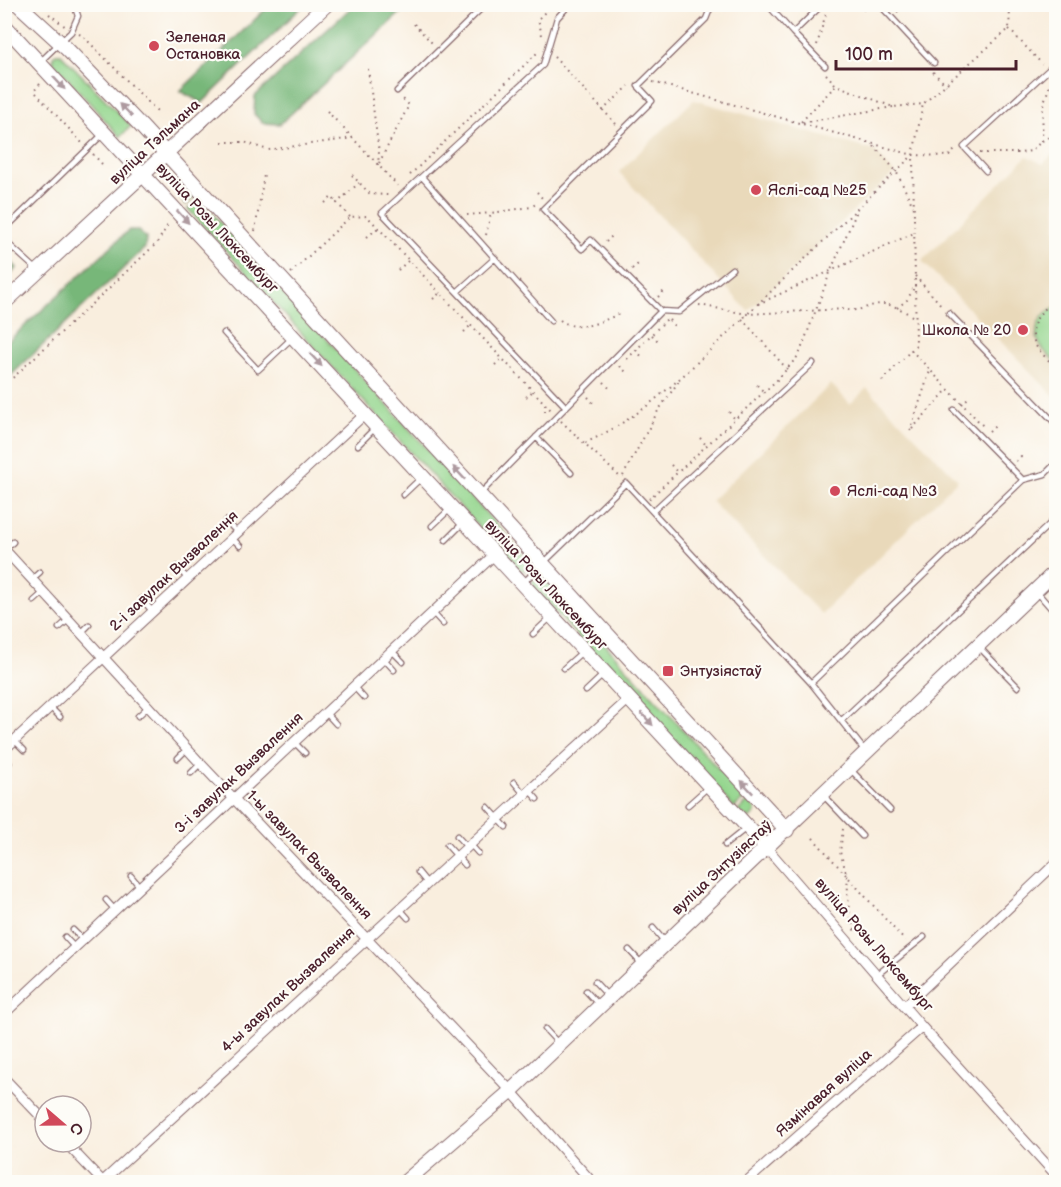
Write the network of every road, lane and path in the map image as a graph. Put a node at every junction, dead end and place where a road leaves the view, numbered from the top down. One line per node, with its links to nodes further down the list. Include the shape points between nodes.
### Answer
1 (18, 4): 23 (main road, вуліца Розы Люксембург)
2 (74, 4): 21 (lane, via 78,16)
3 (327, 4): 60 (main road, вуліца Тэльмана)
4 (486, 4): 25 (lane)
5 (553, 4): 17 (path)
6 (570, 4): 24 (lane, via 557,18)
7 (712, 4): 35 (lane, via 706,19)
8 (767, 4): 22 (lane)
9 (823, 4): 22 (lane)
10 (869, 4): 14 (path)
11 (879, 4): 29 (lane)
12 (1016, 4): 20 (path, via 1010,10)
13 (539, 10): 17 (path)
14 (863, 10)
15 (46, 11): 21 (path)
16 (827, 11): 26 (path)
17 (543, 14): 24 (path, via 538,19)
18 (414, 24): 25 (path)
19 (4, 25): 28 (main road, вуліца Розы Люксембург)
20 (1009, 29): 34 (path); 42 (path)
21 (71, 32): 23 (lane); 46 (path, via 83,36)
22 (794, 33): 26 (lane)
23 (59, 43): 28 (lane); 60 (main road, вуліца Розы Люксембург, one-way to 23)
24 (546, 48): 31 (path); 44 (path); 72 (lane, via 543,65)
25 (439, 50): 38 (lane)
26 (813, 53): 32 (lane)
27 (519, 61): 31 (path)
28 (39, 63): 50 (main road, вуліца Розы Люксембург, one-way to 50)
29 (934, 63)
30 (1056, 63): 34 (lane)
31 (524, 66): 41 (path)
32 (825, 66)
33 (368, 69): 65 (path)
34 (1048, 71): 54 (path, via 1052,79 1043,105); 59 (lane, via 964,147)
35 (645, 79): 47 (path); 115 (lane, via 638,86 652,101 543,209 582,249 591,240)
36 (42, 82): 57 (path, via 34,91)
37 (616, 88): 39 (path)
38 (396, 91): 65 (path, via 409,105)
39 (621, 93)
40 (484, 94): 41 (path)
41 (489, 99): 51 (path)
42 (923, 104): 43 (path); 61 (path)
43 (893, 107): 47 (path); 47 (path, via 836,85)
44 (603, 110)
45 (327, 111): 53 (path)
46 (158, 112)
47 (800, 123): 49 (path); 56 (path)
48 (449, 128): 51 (path)
49 (797, 129)
50 (105, 132): 57 (lane); 69 (main road, вуліца Розы Люксембург)
51 (454, 133): 66 (path)
52 (1056, 133): 54 (path)
53 (353, 138): 55 (path, via 268,150 244,142); 65 (path)
54 (1042, 141): 59 (path, via 1031,151 1020,153)
55 (222, 142)
56 (873, 144): 61 (path); 67 (path)
57 (88, 149): 64 (path); 87 (lane)
58 (954, 151): 59 (path)
59 (969, 152): 68 (lane)
60 (166, 153): 69 (main road, вуліца Тэльмана); 182 (main road, вуліца Розы Люксембург, one-way to 60)
61 (913, 155): 62 (path); 67 (path); 81 (path)
62 (949, 156)
63 (414, 161): 66 (path)
64 (102, 164)
65 (378, 165): 74 (path, via 398,186 388,195 370,195)
66 (418, 166): 73 (path)
67 (896, 171): 80 (path); 81 (path)
68 (986, 171)
69 (144, 174): 101 (main road, вуліца Тэльмана); 131 (main road, вуліца Розы Люксембург, one-way to 131)
70 (264, 175): 89 (path)
71 (352, 175): 74 (path)
72 (422, 177): 83 (lane); 107 (lane, via 382,213)
73 (405, 179)
74 (359, 183): 78 (path)
75 (537, 192): 76 (path)
76 (542, 198)
77 (325, 203): 78 (path, via 332,197)
78 (338, 203): 84 (path)
79 (537, 203): 82 (path)
80 (858, 208): 100 (path); 113 (path)
81 (914, 209): 88 (path)
82 (491, 213): 83 (path); 92 (path)
83 (457, 216): 95 (lane)
84 (350, 217): 86 (path, via 367,216); 102 (path)
85 (169, 223): 149 (path, via 157,243)
86 (378, 228): 91 (path); 96 (path)
87 (4, 230)
88 (915, 233): 100 (path); 104 (path)
89 (254, 235)
90 (612, 236): 94 (path, via 606,242)
91 (367, 237)
92 (485, 238)
93 (4, 240): 101 (lane)
94 (612, 249)
95 (495, 258): 107 (lane); 124 (lane)
96 (409, 260): 99 (path); 108 (path)
97 (638, 264): 103 (path, via 632,269)
98 (732, 269): 112 (lane)
99 (398, 270)
100 (831, 270): 113 (path); 117 (path)
101 (39, 271): 110 (main road, вуліца Тэльмана)
102 (290, 274)
103 (638, 276)
104 (915, 276): 105 (path); 119 (path)
105 (915, 286): 114 (path, via 908,300); 121 (path)
106 (664, 291): 116 (path, via 658,297)
107 (457, 292): 159 (lane)
108 (440, 293): 109 (path); 126 (path)
109 (433, 299)
110 (4, 303)
111 (1056, 303): 140 (path, via 1036,318 1033,333 1037,348)
112 (690, 304): 116 (lane, via 679,312); 120 (path)
113 (756, 306): 120 (path)
114 (897, 308): 117 (path, via 883,304 852,312); 121 (path)
115 (661, 311): 116 (lane); 159 (lane)
116 (669, 311): 122 (path)
117 (816, 311): 120 (path); 141 (path, via 799,355)
118 (622, 313): 125 (path, via 582,327)
119 (949, 313): 165 (lane)
120 (747, 314): 123 (path)
121 (915, 318): 134 (path, via 916,345)
122 (668, 319): 127 (path); 130 (path)
123 (742, 319): 141 (path); 145 (path)
124 (551, 321)
125 (561, 322)
126 (471, 325): 128 (path); 135 (path)
127 (675, 327)
128 (464, 332)
129 (224, 333): 131 (lane, via 258,370)
130 (652, 334): 132 (path); 133 (path)
131 (294, 337): 162 (main road, вуліца Розы Люксембург, one-way to 162)
132 (659, 342)
133 (636, 350): 136 (path); 139 (path)
134 (911, 350): 142 (path); 147 (path)
135 (502, 358): 138 (path); 152 (path)
136 (643, 358)
137 (813, 363): 185 (lane)
138 (495, 364)
139 (620, 366): 143 (path); 144 (path)
140 (1056, 368)
141 (787, 369): 153 (path)
142 (931, 371): 151 (path); 151 (path, via 910,431)
143 (614, 372)
144 (627, 373)
145 (685, 374): 170 (path, via 647,407); 170 (path, via 658,411 622,479)
146 (609, 377): 150 (path, via 604,382)
147 (882, 381)
148 (757, 385): 153 (path)
149 (4, 386)
150 (610, 388)
151 (948, 389): 158 (path)
152 (533, 391): 154 (path); 163 (path)
153 (764, 393): 164 (path)
154 (526, 397)
155 (588, 397): 157 (path)
156 (968, 398): 158 (path)
157 (594, 404)
158 (962, 404): 167 (path, via 989,432)
159 (566, 407): 163 (lane)
160 (954, 410): 180 (lane)
161 (729, 412): 164 (path)
162 (365, 414): 166 (main road, вуліца Розы Люксембург); 190 (street, 2-і завулак Вызвалення)
163 (557, 417): 168 (lane); 170 (path)
164 (735, 419): 172 (path)
165 (1056, 424)
166 (377, 426): 171 (lane); 179 (main road, вуліца Розы Люксембург)
167 (995, 426)
168 (536, 437): 178 (lane); 182 (lane)
169 (700, 438): 172 (path)
170 (585, 443)
171 (358, 445)
172 (706, 446): 177 (path)
173 (1010, 454): 174 (path, via 1016,461)
174 (1023, 455)
175 (1056, 463): 180 (lane, via 1045,474)
176 (671, 465): 177 (path)
177 (678, 472): 183 (path)
178 (571, 473)
179 (423, 476): 181 (lane); 184 (main road, вуліца Розы Люксембург)
180 (1023, 480): 227 (lane)
181 (403, 495)
182 (479, 495): 196 (main road, вуліца Розы Люксембург)
183 (645, 502): 185 (lane); 196 (lane, via 626,483)
184 (452, 507): 188 (main road, вуліца Розы Люксембург); 189 (lane)
185 (653, 511): 227 (lane)
186 (1056, 518): 240 (lane)
187 (226, 521): 190 (lane)
188 (465, 521): 191 (lane); 195 (main road, вуліца Розы Люксембург)
189 (432, 526)
190 (235, 535): 193 (lane); 201 (street, 2-і завулак Вызвалення)
191 (446, 540)
192 (13, 542): 194 (lane)
193 (240, 546)
194 (5, 549): 200 (street, 1-ы завулак Вызвалення)
195 (495, 554): 202 (main road, вуліца Розы Люксембург); 208 (street, 3-і завулак Вызвалення)
196 (543, 564): 202 (lane); 270 (main road, вуліца Розы Люксембург, one-way to 196)
197 (177, 567): 201 (lane)
198 (1056, 571): 203 (main road, вуліца Энтузіястаў)
199 (40, 572): 200 (lane)
200 (32, 579): 204 (street, 1-ы завулак Вызвалення)
201 (188, 579): 207 (street, 2-і завулак Вызвалення)
202 (522, 583): 210 (main road, вуліца Розы Люксембург)
203 (1036, 591): 209 (lane); 217 (main road, вуліца Энтузіястаў)
204 (44, 592): 206 (lane); 211 (street, 1-ы завулак Вызвалення)
205 (142, 599): 207 (lane)
206 (34, 601)
207 (153, 611): 220 (street, 2-і завулак Вызвалення)
208 (432, 612): 212 (lane); 218 (street, 3-і завулак Вызвалення)
209 (1056, 614)
210 (552, 616): 216 (lane); 219 (main road, вуліца Розы Люксембург)
211 (68, 620): 214 (lane); 215 (street, 1-ы завулак Вызвалення)
212 (443, 624)
213 (89, 625): 215 (lane)
214 (59, 628)
215 (80, 633): 220 (street, 1-ы завулак Вызвалення)
216 (532, 634)
217 (978, 646): 230 (lane); 250 (main road, вуліца Энтузіястаў)
218 (392, 650): 221 (street, 3-і завулак Вызвалення); 222 (lane)
219 (584, 650): 223 (lane); 225 (main road, вуліца Розы Люксембург)
220 (102, 658): 228 (street, 1-ы завулак Вызвалення); 234 (street, 2-і завулак Вызвалення)
221 (383, 658): 224 (lane); 229 (street, 3-і завулак Вызвалення)
222 (403, 662)
223 (564, 668)
224 (394, 670)
225 (605, 673): 231 (lane); 233 (main road, вуліца Розы Люксембург)
226 (138, 680): 228 (lane)
227 (811, 683): 240 (lane)
228 (130, 687): 235 (street, 1-ы завулак Вызвалення)
229 (353, 687): 232 (lane); 236 (street, 3-і завулак Вызвалення)
230 (1018, 687)
231 (585, 691)
232 (364, 698)
233 (629, 699): 258 (main road, вуліца Розы Люксембург, one-way to 258); 259 (street, 4-ы завулак Вызвалення)
234 (51, 707): 239 (lane); 243 (street, 2-і завулак Вызвалення)
235 (148, 707): 237 (lane); 241 (street, 1-ы завулак Вызвалення)
236 (326, 712): 242 (lane); 244 (street, 3-і завулак Вызвалення)
237 (138, 716)
238 (171, 716): 241 (lane)
239 (60, 717)
240 (842, 721): 250 (lane)
241 (163, 723): 248 (street, 1-ы завулак Вызвалення)
242 (336, 724)
243 (15, 741): 246 (street, 2-і завулак Вызвалення); 247 (lane)
244 (294, 742): 249 (lane); 261 (street, 3-і завулак Вызвалення)
245 (198, 746): 248 (lane)
246 (4, 750)
247 (24, 750)
248 (189, 751): 252 (lane); 254 (street, 1-ы завулак Вызвалення)
249 (305, 753)
250 (867, 753): 255 (main road, вуліца Энтузіястаў)
251 (4, 758): 253 (lane)
252 (178, 758)
253 (9, 763)
254 (201, 764): 256 (lane); 261 (street, 1-ы завулак Вызвалення)
255 (850, 769): 260 (main road, вуліца Энтузіястаў); 265 (lane)
256 (191, 773)
257 (514, 782): 259 (lane)
258 (709, 786): 263 (lane); 269 (main road, вуліца Розы Люксембург)
259 (527, 792): 262 (lane); 266 (street, 4-ы завулак Вызвалення)
260 (823, 795): 267 (lane); 270 (main road, вуліца Энтузіястаў)
261 (234, 799): 286 (street, 3-і завулак Вызвалення); 294 (street, 1-ы завулак Вызвалення, via 323,885)
262 (537, 799)
263 (688, 806)
264 (488, 807): 266 (lane)
265 (890, 810)
266 (499, 818): 268 (lane); 275 (street, 4-ы завулак Вызвалення)
267 (845, 818): 272 (lane); 283 (path, via 840,852)
268 (506, 827)
269 (747, 827): 276 (lane); 277 (main road, вуліца Розы Люксембург)
270 (787, 830): 277 (main road, вуліца Энтузіястаў)
271 (457, 836): 275 (lane)
272 (862, 836)
273 (813, 838): 283 (path)
274 (447, 845): 279 (lane)
275 (469, 845): 278 (lane); 279 (street, 4-ы завулак Вызвалення)
276 (725, 845)
277 (767, 848): 297 (main road, вуліца Энтузіястаў); 301 (street, вуліца Розы Люксембург)
278 (478, 853)
279 (457, 856): 281 (lane); 285 (street, 4-ы завулак Вызвалення)
280 (1056, 863): 307 (street, via 1030,881)
281 (465, 865)
282 (418, 872): 285 (lane)
283 (847, 875): 299 (path); 301 (path, via 849,910)
284 (131, 876): 286 (lane)
285 (427, 883): 288 (street, 4-ы завулак Вызвалення)
286 (140, 887): 289 (street, 3-і завулак Вызвалення)
287 (106, 900): 289 (lane)
288 (399, 909): 290 (lane); 294 (street, 4-ы завулак Вызвалення)
289 (115, 910): 296 (street, 3-і завулак Вызвалення)
290 (408, 918)
291 (653, 928): 297 (lane)
292 (73, 930): 296 (lane)
293 (65, 937): 298 (lane)
294 (367, 938): 313 (street, 1-ы завулак Вызвалення, via 427,994); 317 (street, 4-ы завулак Вызвалення)
295 (924, 938): 299 (lane)
296 (83, 940): 298 (street, 3-і завулак Вызвалення)
297 (667, 943): 302 (main road, вуліца Энтузіястаў)
298 (75, 948): 308 (street, 3-і завулак Вызвалення)
299 (911, 948): 303 (lane)
300 (629, 950): 302 (lane)
301 (860, 954): 303 (street, вуліца Розы Люксембург)
302 (644, 965): 306 (main road, вуліца Энтузіястаў)
303 (878, 974): 307 (street, вуліца Розы Люксембург)
304 (595, 982): 306 (lane)
305 (586, 991): 306 (lane)
306 (605, 1002): 311 (main road, вуліца Энтузіястаў)
307 (905, 1006): 309 (street, вуліца Розы Люксембург)
308 (4, 1014)
309 (922, 1027): 316 (street, вуліца Розы Люксембург); 320 (street, Язмінавая вуліца)
310 (545, 1029): 311 (lane)
311 (560, 1045): 313 (main road, вуліца Энтузіястаў)
312 (4, 1078): 314 (street)
313 (511, 1091): 318 (main road, вуліца Энтузіястаў); 319 (street, 1-ы завулак Вызвалення)
314 (33, 1108)
315 (76, 1154): 317 (street)
316 (1056, 1175)
317 (102, 1182)
318 (405, 1182)
319 (592, 1182)
320 (746, 1182)

